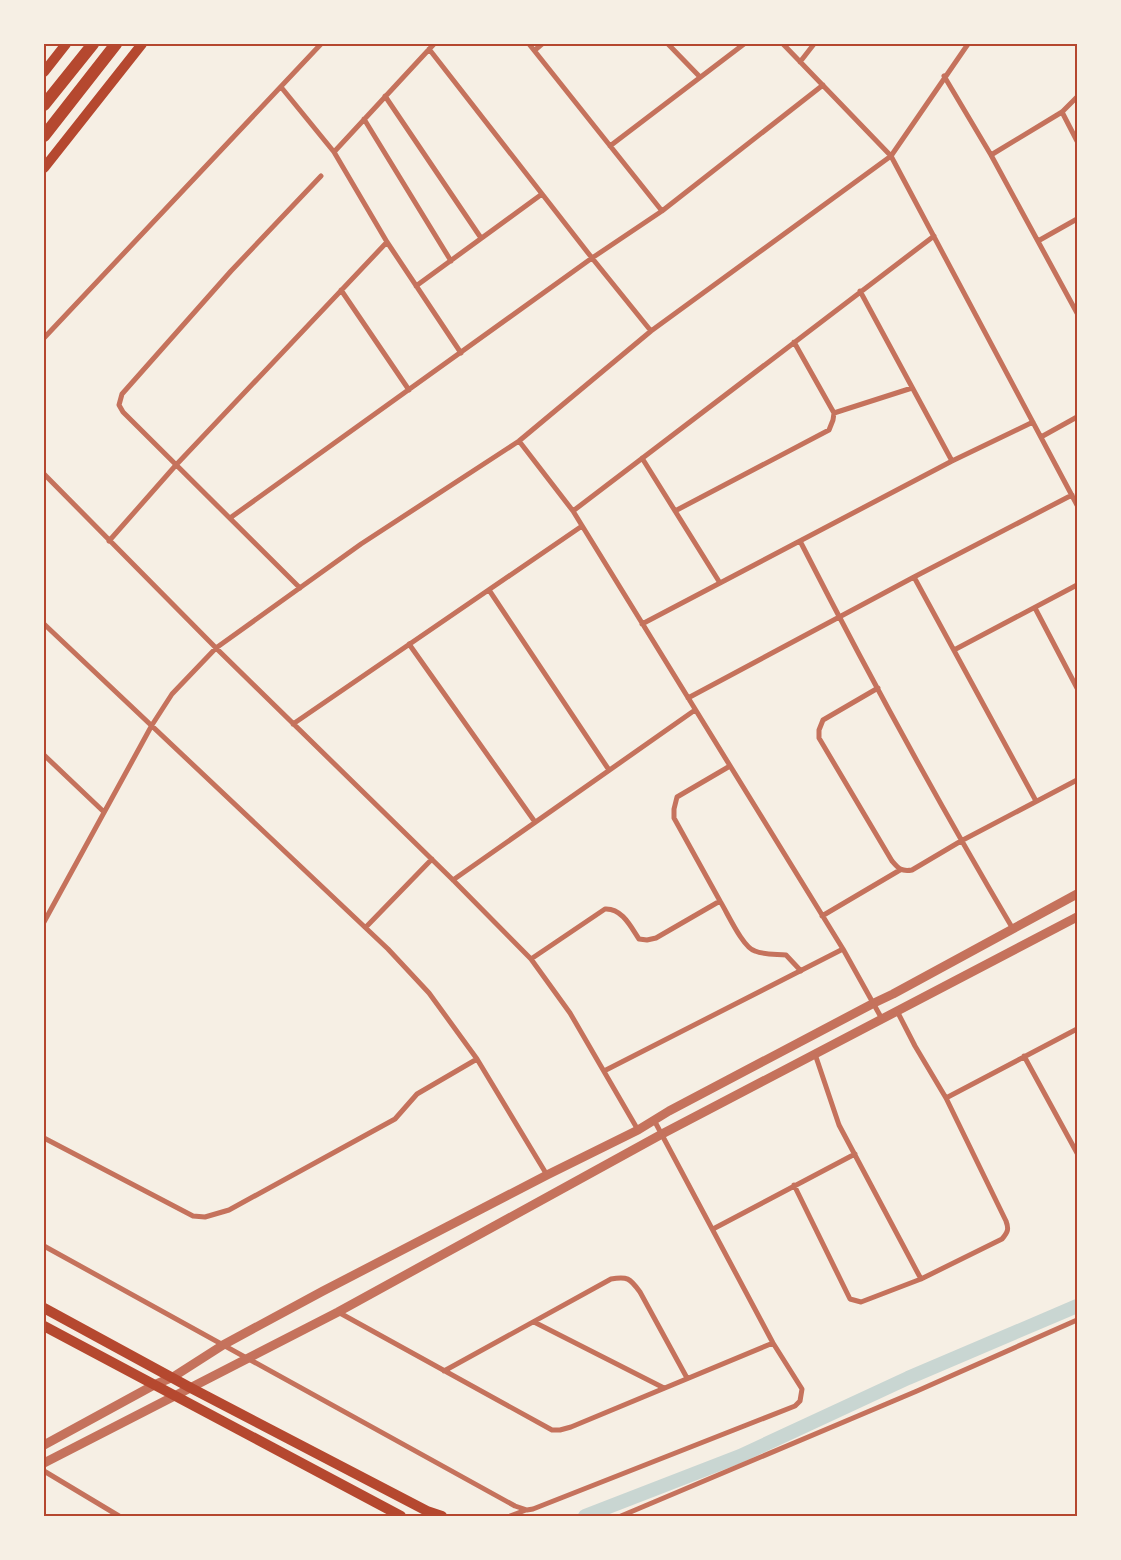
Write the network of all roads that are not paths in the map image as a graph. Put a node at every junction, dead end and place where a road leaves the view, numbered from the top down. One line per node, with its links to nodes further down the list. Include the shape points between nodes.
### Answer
1 (66, 44): 17 (main road)
2 (93, 44): 24 (highway)
3 (116, 44): 27 (highway)
4 (142, 44): 33 (main road)
5 (321, 44): 21 (street)
6 (434, 44): 14 (street)
7 (529, 44): 15 (street)
8 (542, 44): 15 (street)
9 (668, 44): 19 (street)
10 (744, 44): 19 (street)
11 (783, 44): 16 (street)
12 (814, 44): 16 (street)
13 (968, 44): 18 (street)
14 (430, 49): 22 (street); 35 (street)
15 (534, 50): 29 (street)
16 (800, 62): 20 (street)
17 (44, 72)
18 (944, 76): 31 (street); 32 (street)
19 (700, 77): 29 (street)
20 (823, 86): 32 (street); 36 (street)
21 (281, 87): 30 (street); 49 (street)
22 (386, 96): 26 (street); 39 (street)
23 (1077, 97): 25 (street)
24 (44, 105)
25 (1062, 112): 28 (street); 31 (street)
26 (364, 119): 30 (street); 43 (street)
27 (44, 136)
28 (1077, 141)
29 (610, 146): 36 (street)
30 (334, 152): 41 (street)
31 (991, 155): 40 (street)
32 (891, 156): 38 (street); 48 (street)
33 (44, 168)
34 (321, 176): 61 (street, via 122,394 119,405 123,412)
35 (542, 194): 39 (street); 42 (street)
36 (662, 211): 42 (street)
37 (1077, 219): 40 (street)
38 (934, 236): 46 (street); 56 (street)
39 (481, 238): 43 (street)
40 (1038, 241): 47 (street)
41 (386, 242): 44 (street); 45 (street)
42 (592, 258): 48 (street); 51 (street)
43 (451, 260): 44 (street)
44 (416, 286): 51 (street)
45 (341, 290): 53 (street); 61 (street)
46 (860, 291): 50 (street); 52 (street)
47 (1077, 313)
48 (652, 330): 58 (street)
49 (44, 338)
50 (794, 342): 54 (street); 59 (street)
51 (461, 352): 53 (street)
52 (912, 388): 54 (street); 60 (street)
53 (409, 390): 67 (street)
54 (834, 414): 66 (street, via 829,430)
55 (1077, 417): 57 (street)
56 (1033, 422): 57 (street); 60 (street)
57 (1041, 437): 63 (street)
58 (519, 441): 65 (street); 74 (street, via 361,544)
59 (642, 458): 65 (street); 66 (street)
60 (952, 461): 70 (street)
61 (176, 465): 67 (street); 69 (street)
62 (44, 474): 69 (street)
63 (1072, 495): 64 (street); 71 (street)
64 (1077, 505)
65 (573, 511): 68 (street)
66 (675, 511): 72 (street)
67 (230, 518): 74 (street)
68 (582, 526): 75 (street); 79 (street)
69 (109, 541): 81 (street)
70 (800, 541): 72 (street); 77 (street)
71 (914, 577): 77 (street); 82 (street)
72 (720, 583): 79 (street)
73 (1077, 585): 76 (street)
74 (300, 588): 81 (street)
75 (489, 590): 80 (street); 91 (street)
76 (1035, 608): 82 (street); 84 (street)
77 (839, 617): 83 (street); 85 (street)
78 (44, 624): 88 (street)
79 (642, 624): 85 (street)
80 (409, 644): 87 (street); 95 (street)
81 (216, 648): 87 (street); 88 (street, via 172,694)
82 (954, 650): 93 (street)
83 (878, 688): 96 (street); 98 (street, via 823,720 818,738)
84 (1077, 688)
85 (688, 698): 86 (street)
86 (695, 710): 90 (street); 91 (street)
87 (293, 724): 97 (street)
88 (152, 725): 94 (street); 105 (street)
89 (44, 755): 94 (street)
90 (730, 766): 101 (street, via 677,797 674,809 674,818); 102 (street)
91 (609, 770): 95 (street)
92 (1077, 780): 93 (street)
93 (1036, 801): 96 (street)
94 (104, 812): 104 (street)
95 (536, 822): 99 (street)
96 (961, 841): 98 (street, via 912,870); 106 (street)
97 (432, 859): 99 (street); 105 (street)
98 (900, 870): 102 (street)
99 (453, 880): 108 (street)
100 (1077, 894): 106 (street)
101 (720, 901): 108 (street, via 648,940 640,939 620,912 606,909); 109 (street, via 752,950 786,955)
102 (822, 916): 107 (street)
103 (1077, 917): 111 (street)
104 (44, 922)
105 (366, 927): 116 (street, via 429,993)
106 (1013, 929): 110 (street)
107 (842, 949): 109 (street); 110 (street)
108 (531, 959): 117 (street, via 570,1013)
109 (801, 971): 117 (street)
110 (874, 1003): 112 (street); 119 (street)
111 (896, 1011): 112 (street); 118 (street)
112 (882, 1019): 114 (street)
113 (1077, 1029): 115 (street)
114 (815, 1054): 121 (street); 124 (street, via 840,1125)
115 (1024, 1056): 118 (street); 123 (street)
116 (477, 1059): 122 (street, via 417,1094 395,1119 229,1210 205,1217 193,1216); 125 (street)
117 (604, 1072): 120 (street)
118 (946, 1098): 129 (street, via 1006,1220 1008,1233)
119 (654, 1120): 120 (street); 121 (street)
120 (638, 1130): 125 (street)
121 (662, 1134): 127 (street); 131 (street)
122 (44, 1138)
123 (1077, 1152)
124 (855, 1154): 126 (street); 129 (street)
125 (547, 1175): 136 (street)
126 (794, 1185): 127 (street); 129 (street, via 850,1299 862,1302)
127 (713, 1229): 135 (street)
128 (44, 1246): 136 (street)
129 (921, 1279)
130 (44, 1308): 139 (main road)
131 (338, 1312): 137 (street); 138 (street)
132 (1077, 1320): 153 (street)
133 (534, 1322): 138 (street); 140 (street, via 611,1279 623,1277 632,1281 640,1292); 143 (street)
134 (44, 1326): 141 (main road)
135 (773, 1343): 140 (street); 148 (street, via 802,1389 800,1401 795,1406 533,1510)
136 (223, 1345): 137 (street); 139 (street)
137 (245, 1358): 142 (street); 148 (street)
138 (444, 1371): 143 (street, via 552,1430 571,1427)
139 (173, 1377): 141 (street); 142 (main road)
140 (687, 1378): 143 (street)
141 (154, 1385): 144 (main road); 145 (street)
142 (191, 1388): 144 (street); 151 (main road)
143 (664, 1388)
144 (173, 1396): 146 (street); 150 (main road)
145 (44, 1445)
146 (44, 1463)
147 (44, 1470): 149 (street)
148 (526, 1510): 152 (street)
149 (120, 1516)
150 (401, 1516)
151 (442, 1516)
152 (510, 1516)
153 (621, 1516)

